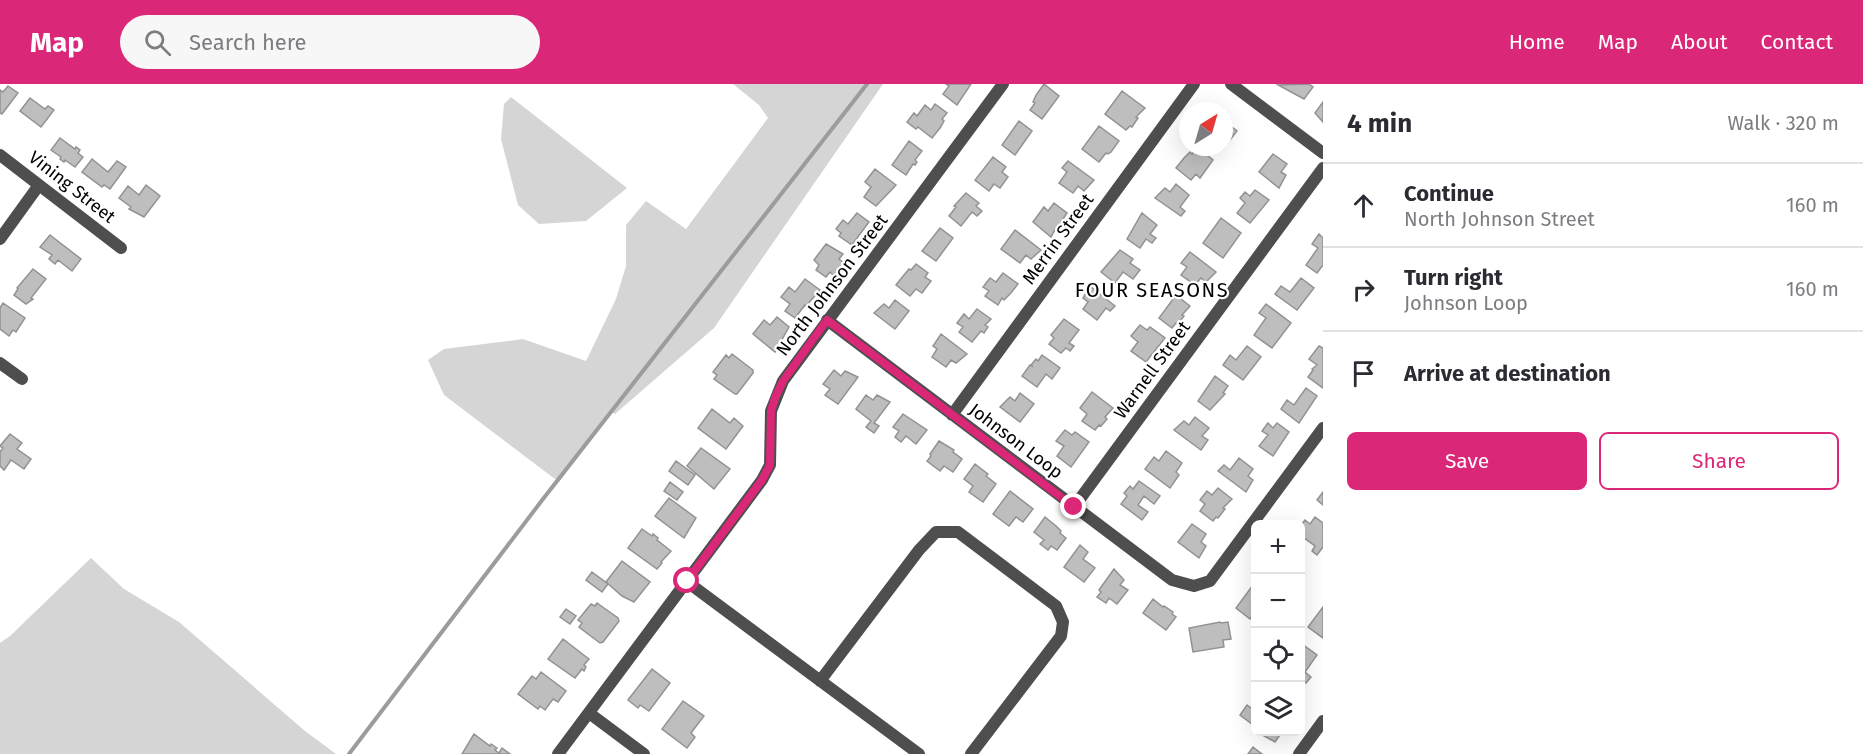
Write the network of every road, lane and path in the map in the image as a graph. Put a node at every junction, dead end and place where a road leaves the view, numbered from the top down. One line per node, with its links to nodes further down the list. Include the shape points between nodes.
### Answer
1 (1003, 84): 10 (street, North Johnson Street)
2 (1194, 84): 13 (street, Merrin Street)
3 (1231, 84): 4 (street)
4 (1323, 153)
5 (0, 155): 7 (street, Vining Street)
6 (1323, 168): 15 (street, Warnell Street)
7 (39, 185): 8 (street); 9 (street, Vining Street)
8 (0, 239)
9 (121, 248)
10 (827, 320): 13 (street, Johnson Loop); 16 (street, North Johnson Street, via 775,398 771,411 770,465 762,480)
11 (0, 363): 12 (street)
12 (22, 378)
13 (952, 415): 15 (street, Johnson Loop)
14 (1323, 428): 15 (street, Johnson Loop, via 1210,581 1194,586 1172,580)
15 (1074, 507)
16 (687, 581): 17 (street); 18 (street, North Johnson Street)
17 (820, 681): 22 (street); 23 (street, via 919,550 936,532 958,532 1056,606 1063,621 1061,636)
18 (589, 713): 20 (street, North Johnson Street); 21 (street)
19 (1323, 721): 24 (street)
20 (558, 754)
21 (644, 754)
22 (919, 754)
23 (972, 754)
24 (1299, 754)

